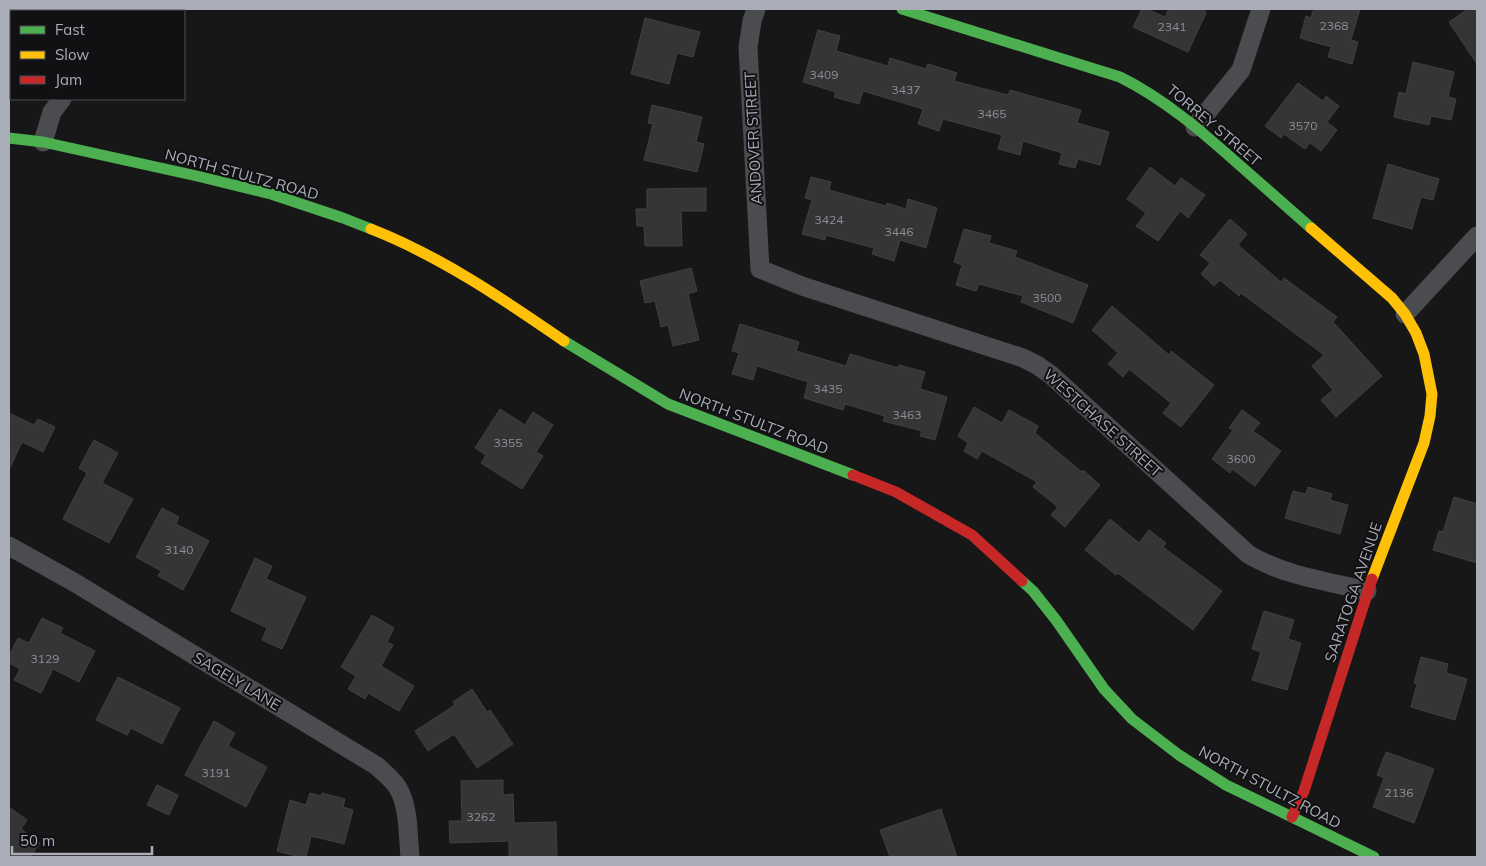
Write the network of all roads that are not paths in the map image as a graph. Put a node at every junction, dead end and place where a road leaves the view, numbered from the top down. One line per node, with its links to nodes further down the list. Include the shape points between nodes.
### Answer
1 (756, 9): 9 (street, ANDOVER STREET, via 748,47)
2 (902, 9): 5 (street, TORREY STREET, via 1120,77 1154,95)
3 (1260, 9): 5 (street, via 1240,70)
4 (61, 100): 7 (street, via 52,112)
5 (1195, 127): 10 (street, TORREY STREET, via 1392,298)
6 (9, 138): 7 (street, NORTH STULTZ ROAD)
7 (44, 142): 14 (street, NORTH STULTZ ROAD, via 271,194 401,241 461,274 668,404 896,492 972,535 1033,591 1104,688 1132,720 1179,756 1226,785)
8 (1477, 236): 10 (street)
9 (760, 269): 13 (street, WESTCHASE STREET, via 1037,365 1248,554 1278,569)
10 (1405, 314): 11 (street, TORREY STREET, via 1416,333)
11 (1428, 374): 13 (street, SARATOGA AVENUE, via 1432,394 1424,443)
12 (9, 546): 15 (street, SAGELY LANE, via 72,580 377,766 399,789 406,814)
13 (1367, 591): 14 (street, SARATOGA AVENUE, via 1304,791)
14 (1292, 817): 16 (street, NORTH STULTZ ROAD)
15 (410, 857)
16 (1374, 857)

